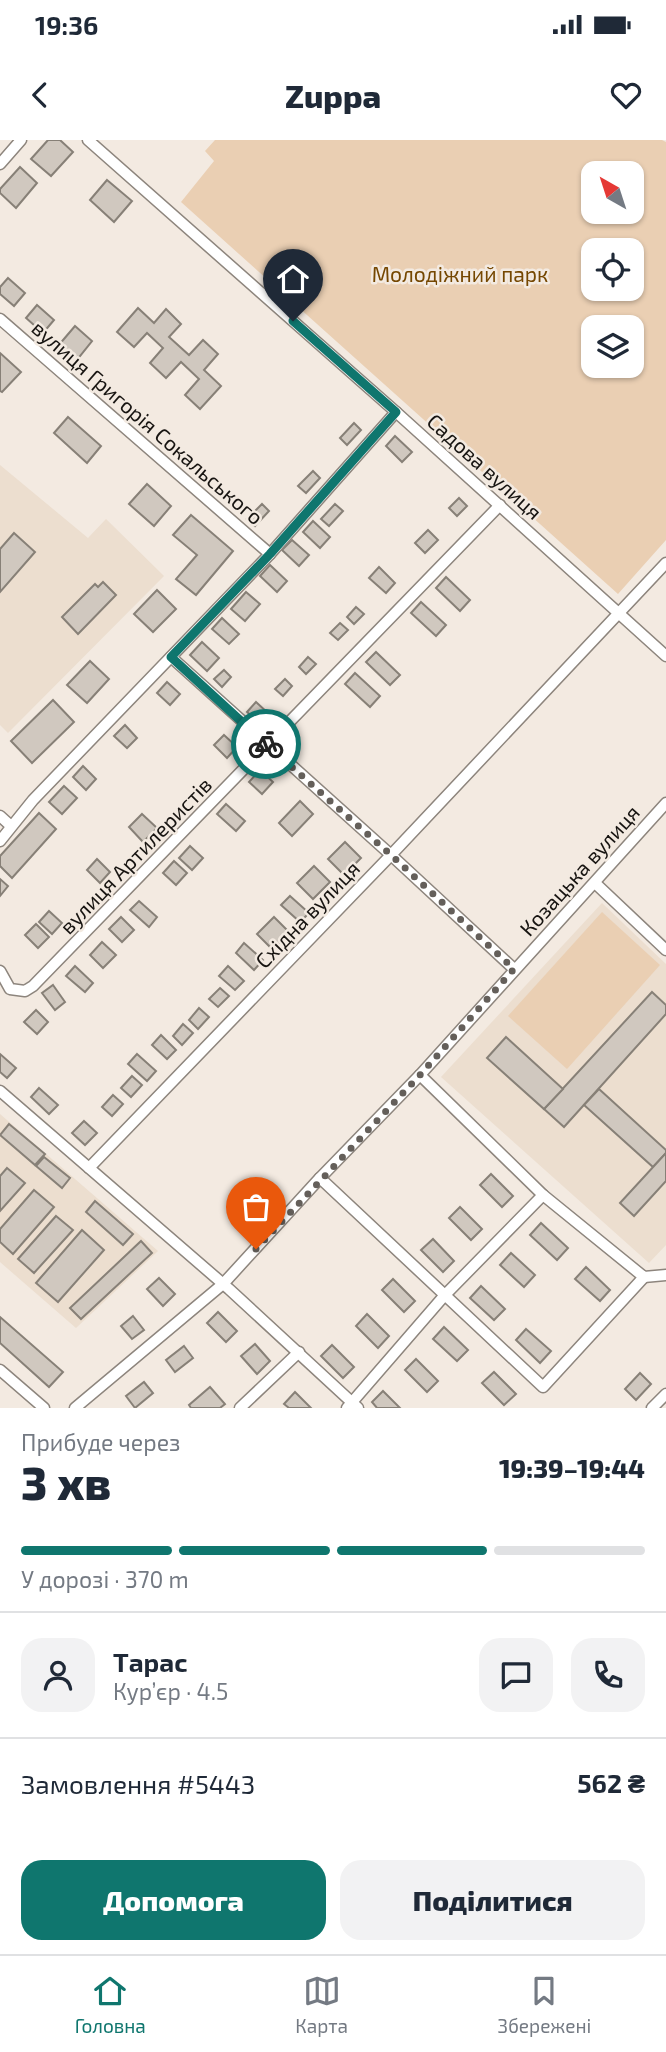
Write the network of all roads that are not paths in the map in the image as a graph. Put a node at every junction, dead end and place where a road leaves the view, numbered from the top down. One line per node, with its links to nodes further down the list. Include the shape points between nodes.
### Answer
1 (21, 140): 3 (street)
2 (88, 140): 5 (street, Садова вулиця)
3 (0, 164)
4 (0, 319): 7 (street, вулиця Григорія Сокальського)
5 (396, 412): 6 (street, Садова вулиця); 7 (street)
6 (500, 506): 9 (street, Садова вулиця); 12 (street, вулиця Артилеристів)
7 (270, 554): 11 (street)
8 (666, 563): 9 (street, Східна вулиця)
9 (620, 614): 10 (street, Садова вулиця); 17 (street, Східна вулиця)
10 (666, 656)
11 (171, 657): 12 (street); 15 (street)
12 (268, 746): 17 (street); 21 (street, вулиця Артилеристів, via 33,986 25,991 10,989)
13 (666, 803): 18 (street, Козацька вулиця)
14 (0, 816): 15 (street)
15 (11, 826): 16 (street)
16 (0, 841)
17 (391, 855): 20 (street); 24 (street, Східна вулиця)
18 (595, 883): 19 (street); 20 (street, Козацька вулиця)
19 (666, 950)
20 (514, 969): 22 (street, Козацька вулиця)
21 (0, 971)
22 (420, 1075): 25 (street, Козацька вулиця); 26 (street)
23 (0, 1091): 24 (street)
24 (89, 1168): 29 (street)
25 (320, 1178): 29 (street, Козацька вулиця); 30 (street)
26 (543, 1195): 28 (street); 30 (street)
27 (666, 1275): 28 (street)
28 (644, 1277): 30 (street, via 543,1387)
29 (223, 1284): 31 (street); 36 (street, Козацька вулиця)
30 (444, 1296): 34 (street)
31 (299, 1352): 34 (street); 37 (street)
32 (0, 1370): 35 (street)
33 (666, 1394): 38 (street)
34 (353, 1406)
35 (44, 1408)
36 (75, 1408)
37 (240, 1408)
38 (652, 1408)

